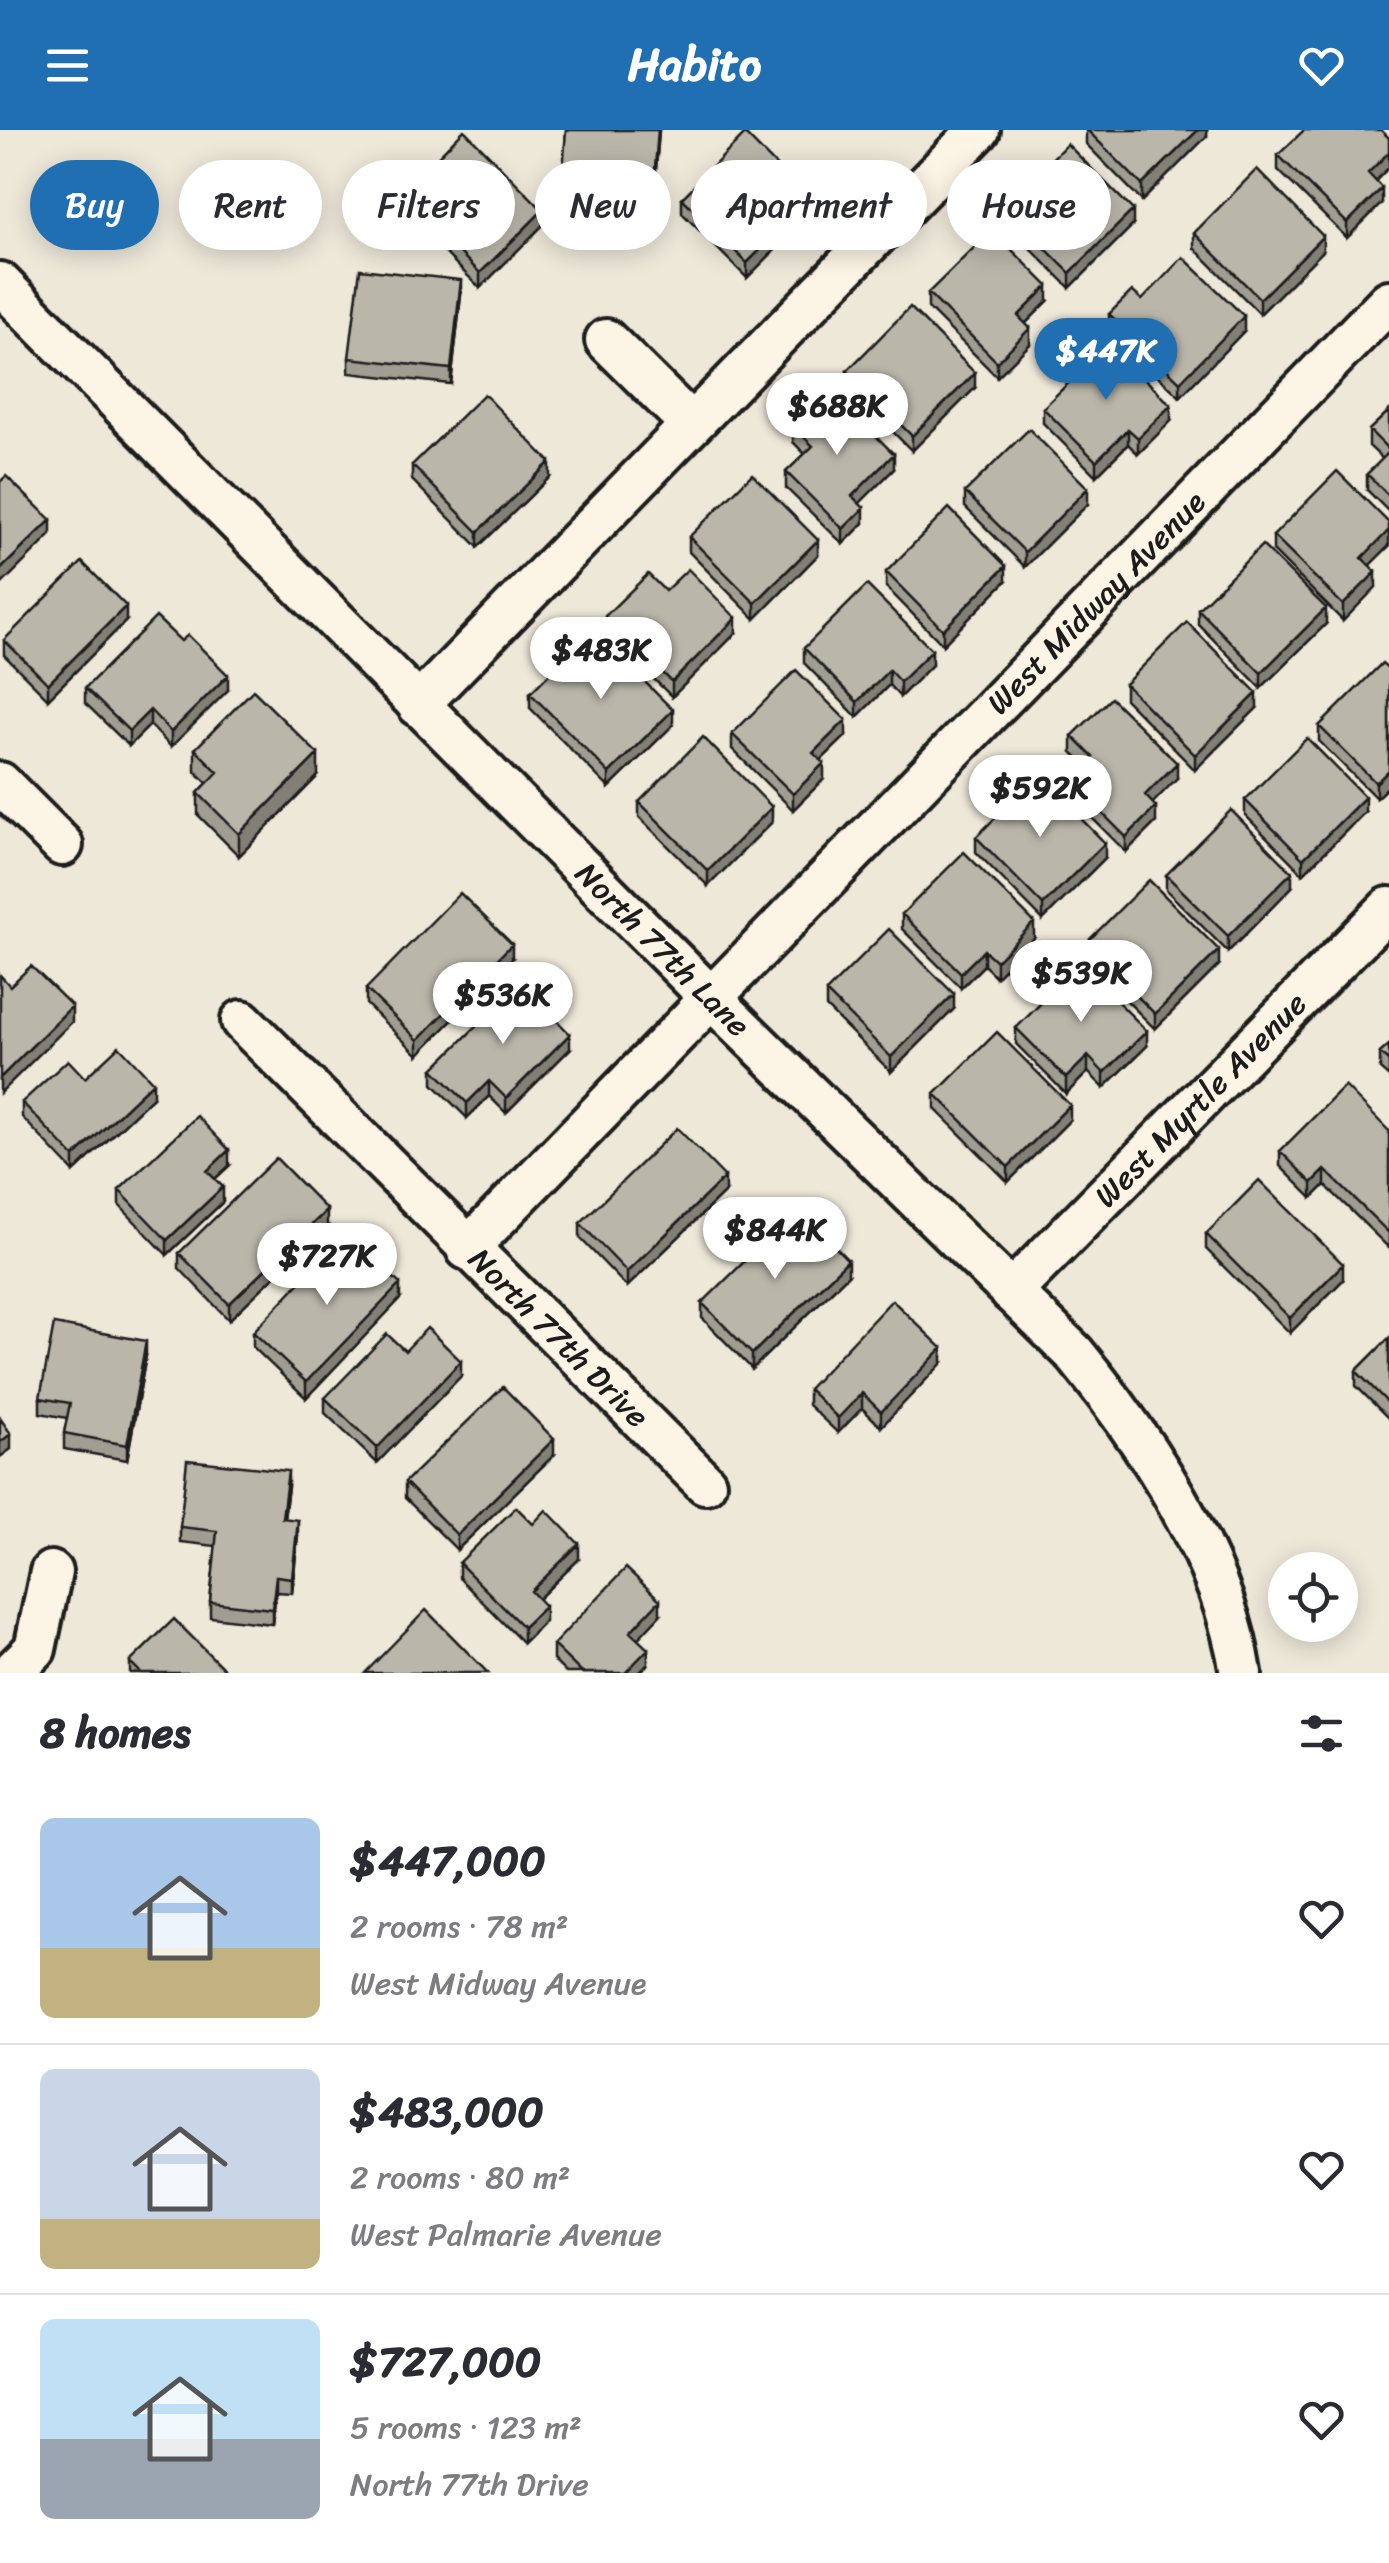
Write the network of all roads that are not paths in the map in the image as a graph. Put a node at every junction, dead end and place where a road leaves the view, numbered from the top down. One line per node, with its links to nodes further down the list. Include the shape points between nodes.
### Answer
1 (979, 130): 5 (street)
2 (0, 283): 6 (street, North 77th Lane)
3 (1389, 300): 10 (street, West Midway Avenue)
4 (606, 340): 5 (street)
5 (691, 424): 6 (street)
6 (418, 705): 10 (street, North 77th Lane)
7 (0, 784): 8 (street)
8 (62, 845)
9 (1389, 908): 13 (street, West Myrtle Avenue)
10 (712, 999): 12 (street, West Midway Avenue); 13 (street, North 77th Lane)
11 (242, 1022): 12 (street, North 77th Drive)
12 (466, 1249): 14 (street, North 77th Drive)
13 (1011, 1292): 17 (street, North 77th Lane, via 1087,1369 1160,1472 1202,1554 1236,1639)
14 (704, 1483)
15 (52, 1572): 16 (street, via 35,1650)
16 (12, 1673)
17 (1242, 1673)

